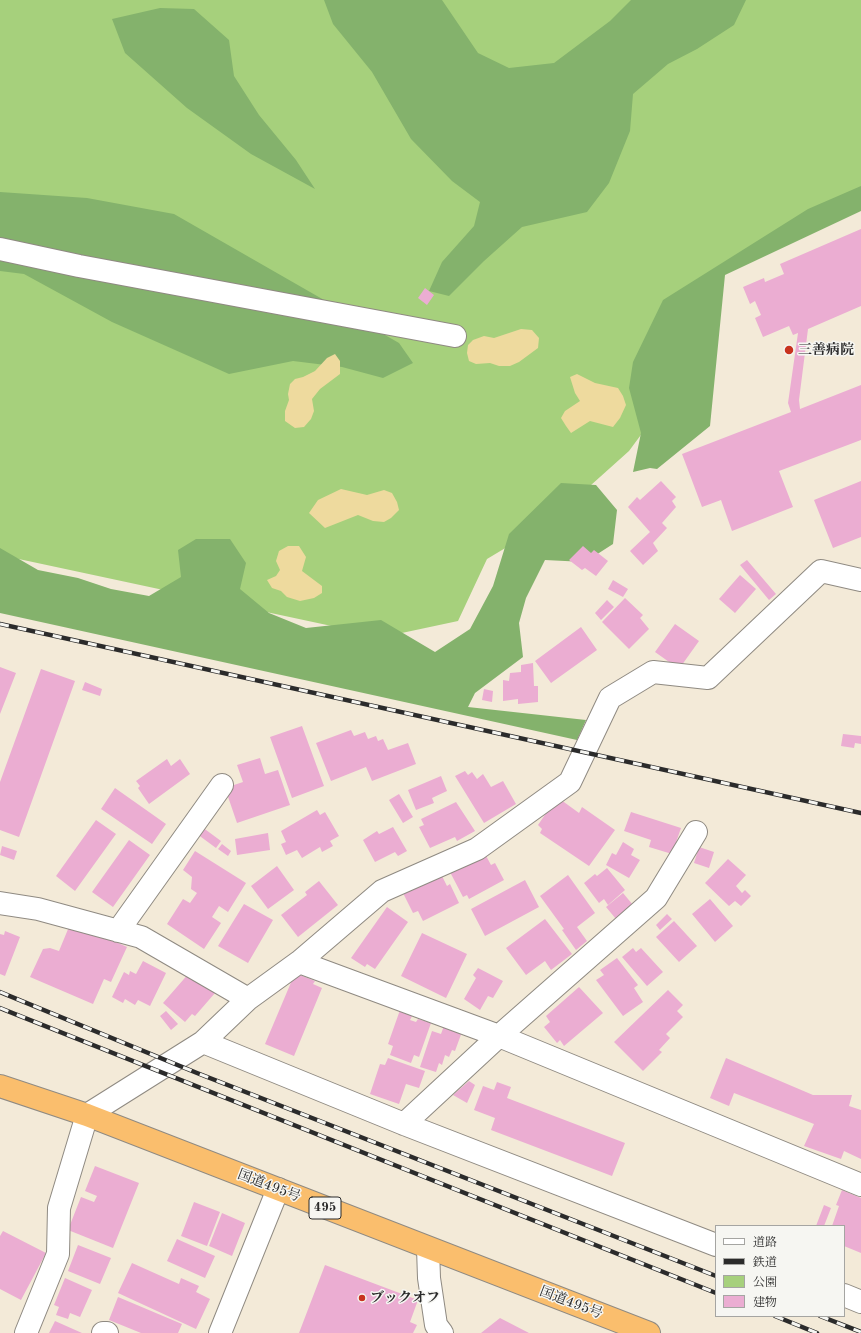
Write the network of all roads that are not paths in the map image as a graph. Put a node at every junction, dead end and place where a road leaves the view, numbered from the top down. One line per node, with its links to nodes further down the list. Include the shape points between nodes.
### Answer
1 (0, 249): 2 (street)
2 (455, 336)
3 (861, 580): 8 (street, via 821,571 708,678 653,672 610,698 570,782 477,849 382,891)
4 (222, 786): 7 (street)
5 (696, 832): 10 (street, via 656,898)
6 (0, 903): 7 (street, via 38,909)
7 (118, 931): 9 (street, via 140,937)
8 (298, 962): 9 (street); 10 (street)
9 (248, 999): 11 (street)
10 (499, 1036): 14 (street); 15 (street)
11 (203, 1042): 13 (street); 14 (street)
12 (0, 1086): 13 (highway, 国道495号 / 495)
13 (87, 1116): 16 (highway, 国道495号 / 495); 21 (street, via 59,1208 58,1254)
14 (404, 1124): 17 (street)
15 (861, 1185)
16 (278, 1189): 18 (highway, 国道495号 / 495); 24 (street)
17 (715, 1245)
18 (428, 1248): 25 (street, via 429,1278 436,1325); 26 (highway, 国道495号 / 495)
19 (845, 1295): 20 (street)
20 (861, 1302)
21 (26, 1333)
22 (103, 1333): 23 (street)
23 (107, 1333)
24 (220, 1333)
25 (442, 1333)
26 (649, 1333)

